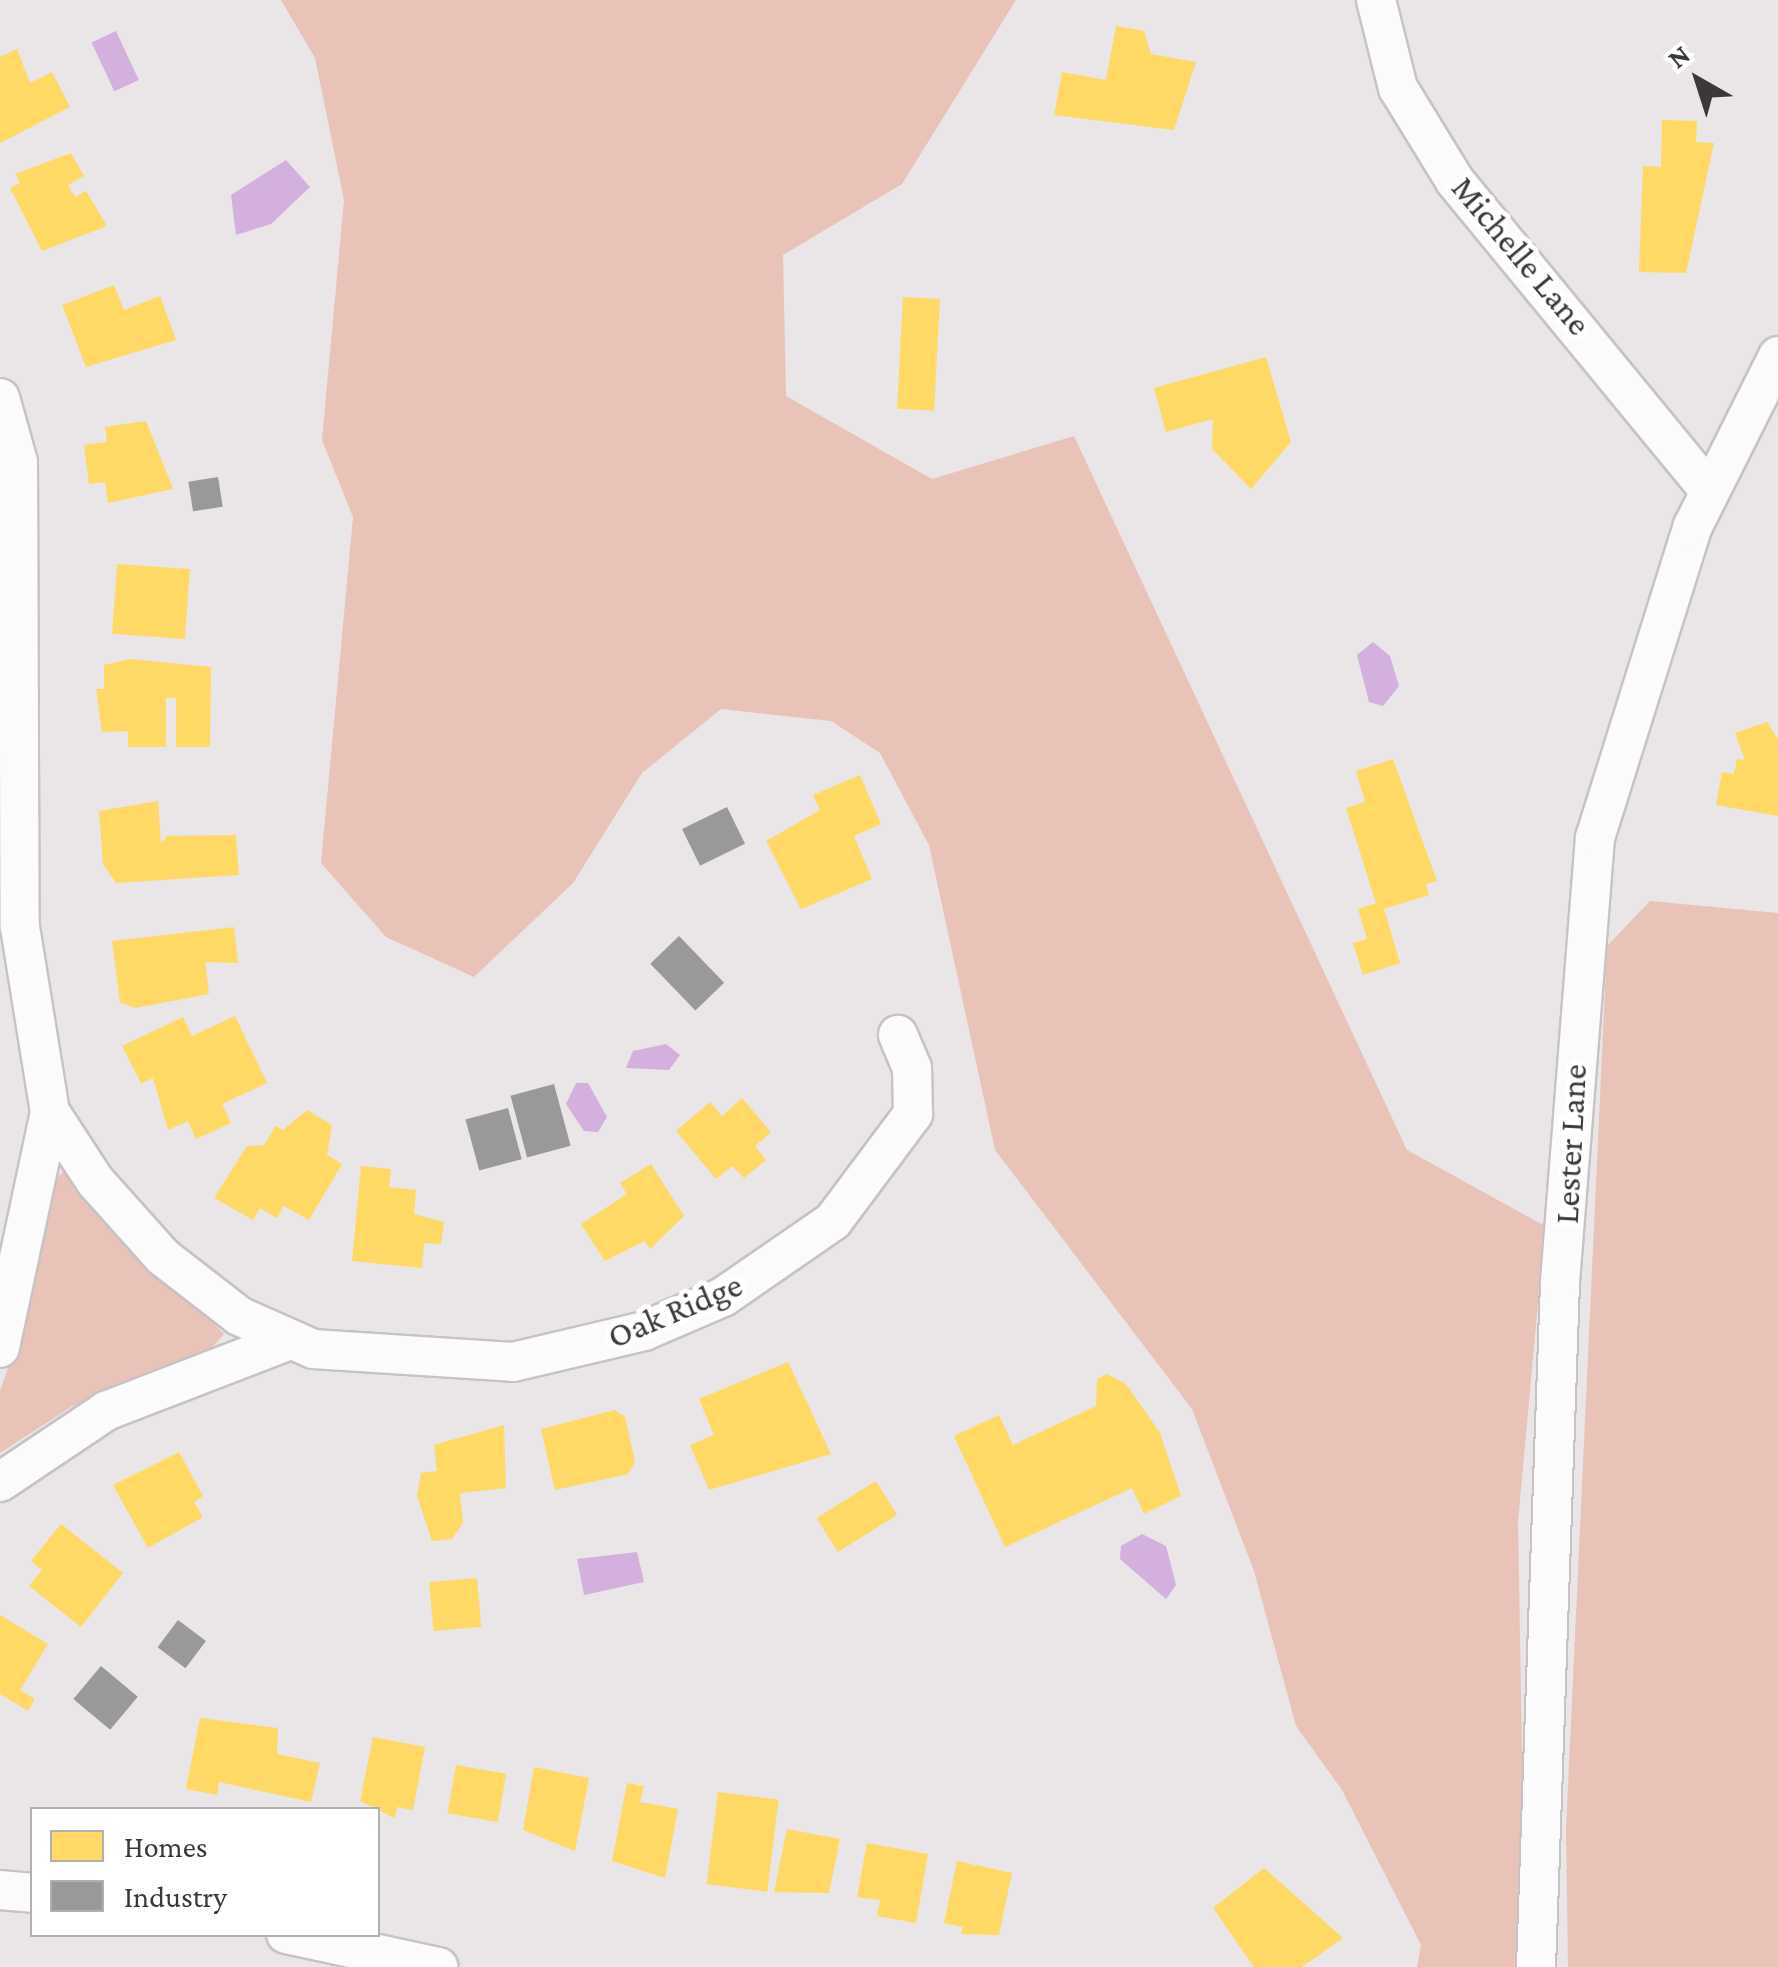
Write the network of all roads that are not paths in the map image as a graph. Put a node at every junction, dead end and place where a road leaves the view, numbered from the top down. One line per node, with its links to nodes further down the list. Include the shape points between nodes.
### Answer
1 (1376, 0): 4 (street, Michelle Lane, via 1398,88 1456,180)
2 (1778, 356): 4 (street, Lester Lane)
3 (0, 398): 6 (street, via 18,462 19,911)
4 (1708, 490): 14 (street, Lester Lane, via 1621,741 1590,878 1542,1650)
5 (898, 1035): 7 (street, Oak Ridge, via 912,1068 913,1114 896,1141 832,1220 723,1297 543,1359 381,1359)
6 (50, 1112): 7 (street, Oak Ridge, via 163,1256); 8 (street)
7 (287, 1341): 9 (street, via 106,1410)
8 (0, 1348)
9 (0, 1482)
10 (0, 1890): 11 (street)
11 (30, 1893)
12 (300, 1937): 13 (street)
13 (438, 1967)
14 (1536, 1967)

